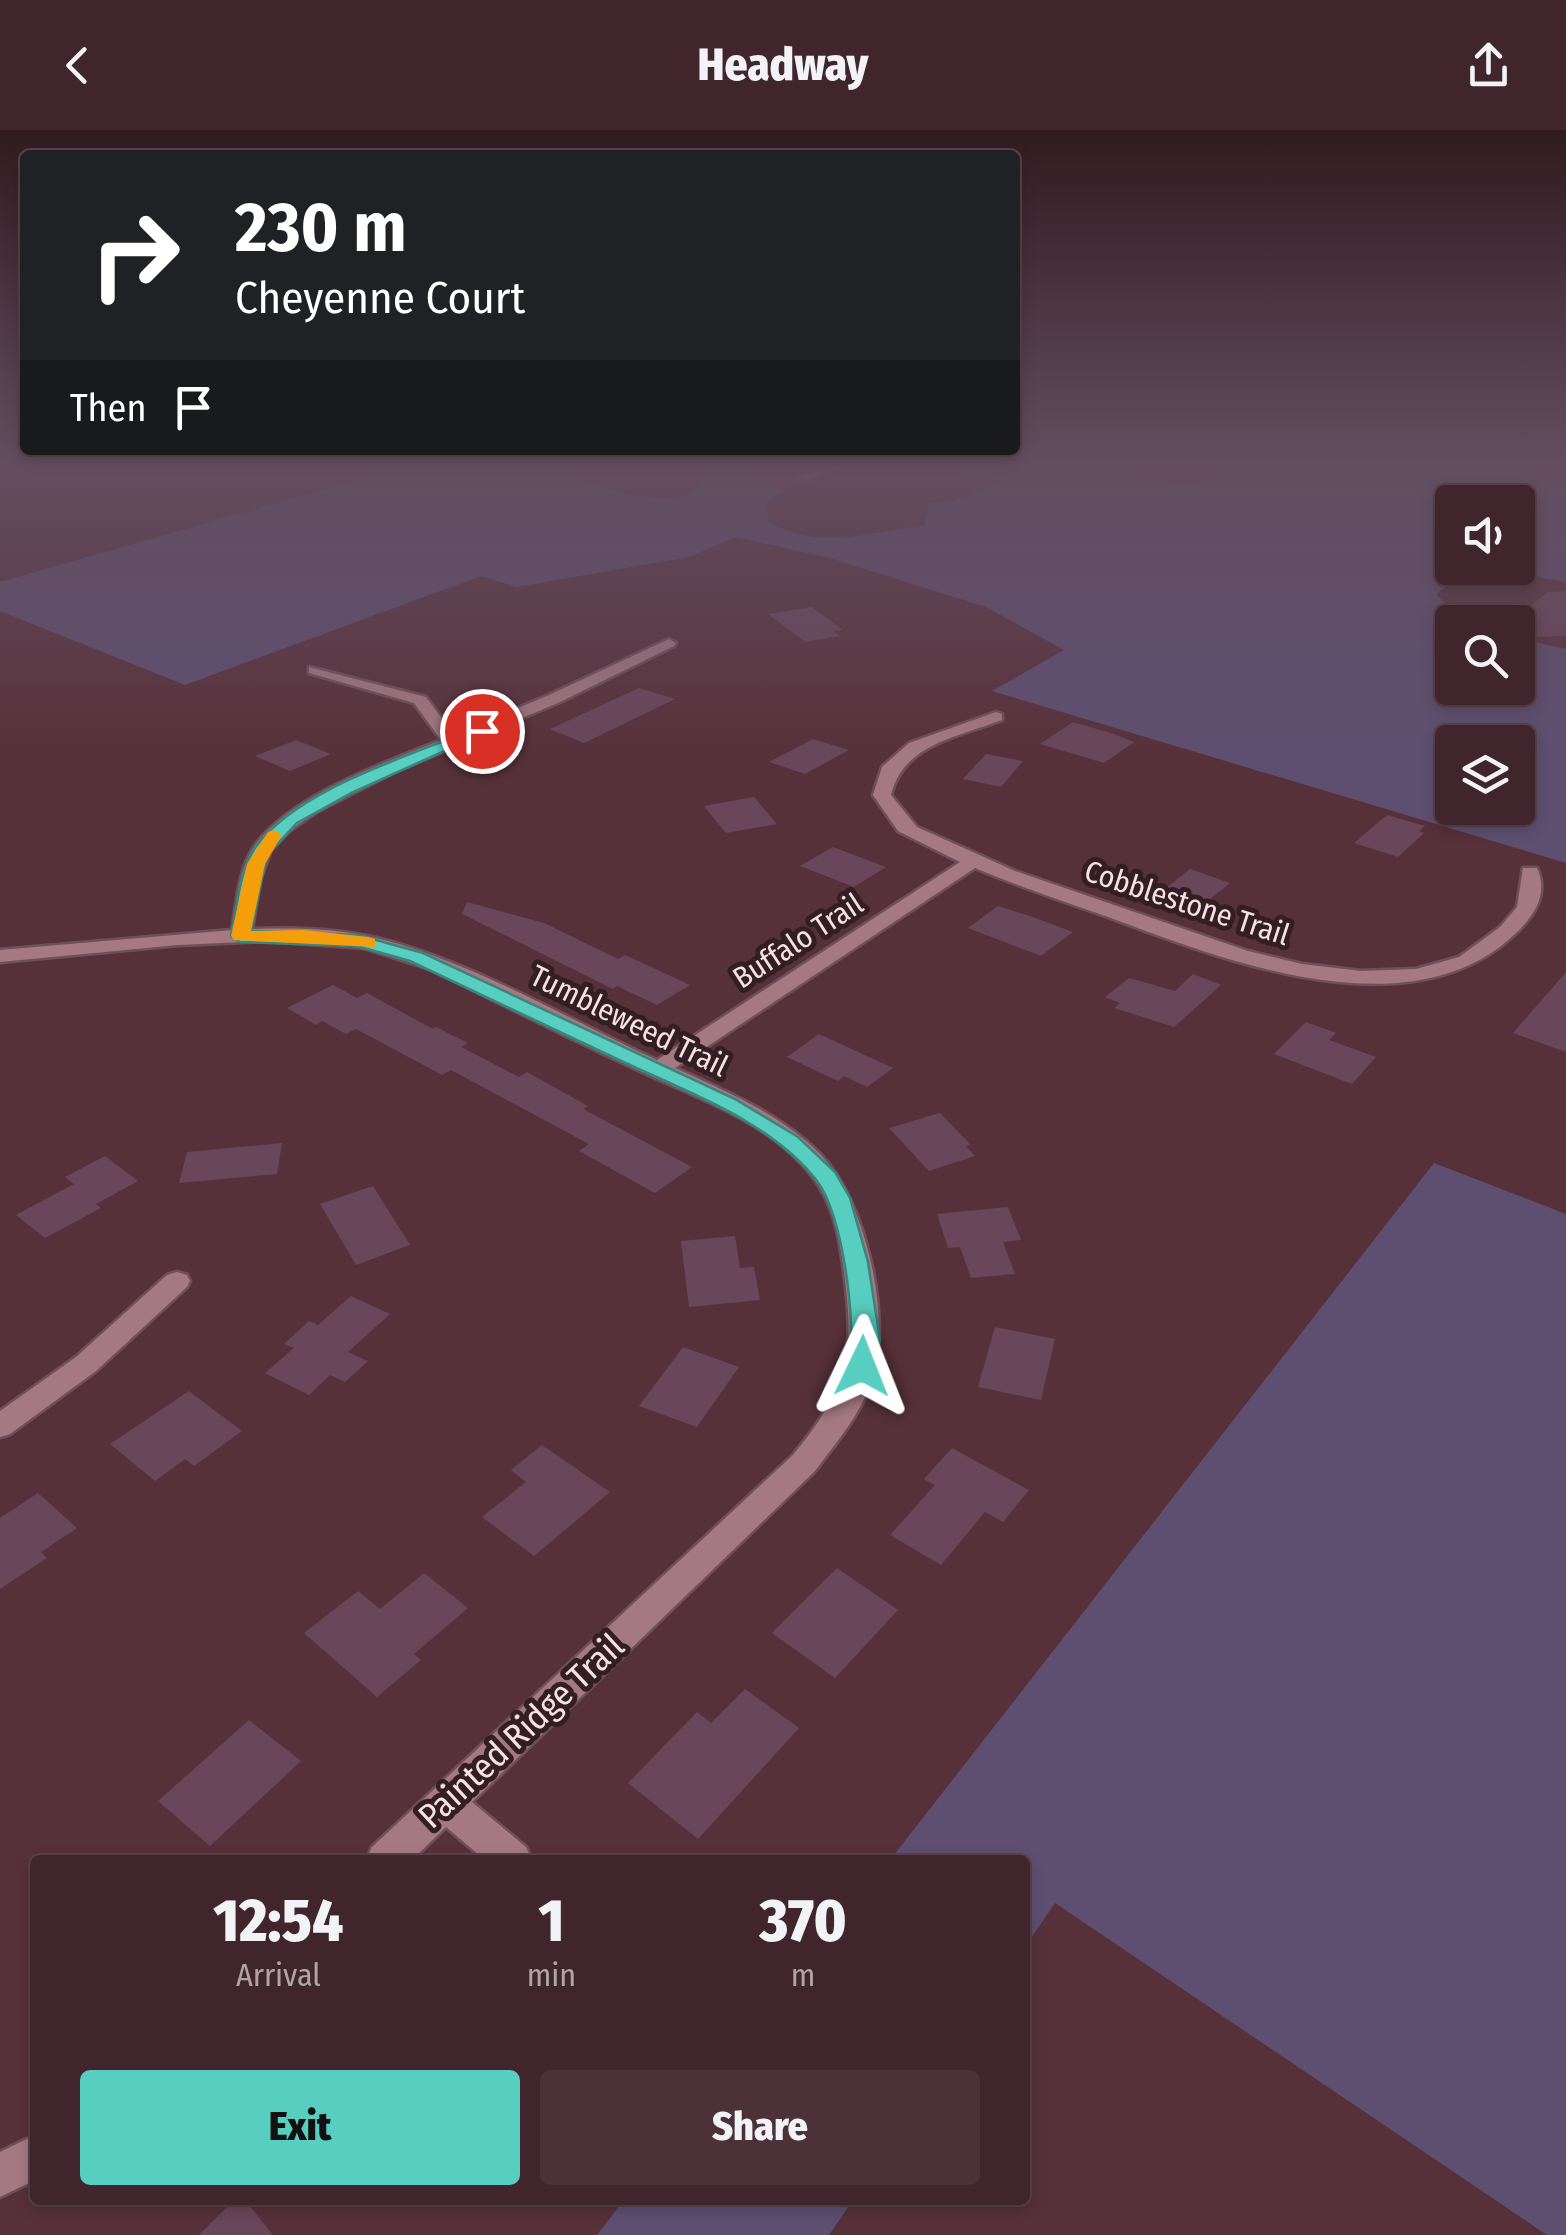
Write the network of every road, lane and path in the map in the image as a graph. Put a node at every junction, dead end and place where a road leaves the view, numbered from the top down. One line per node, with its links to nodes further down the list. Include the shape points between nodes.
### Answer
1 (668, 643): 4 (street)
2 (314, 670): 4 (street, via 420,700)
3 (996, 717): 5 (street, Cobblestone Trail, via 915,747 888,771 882,796 904,827)
4 (452, 744): 7 (street, via 309,808 276,833 256,864)
5 (972, 862): 6 (street, Cobblestone Trail, via 1250,960 1319,974 1388,976 1453,964 1493,944 1532,901); 9 (street, Buffalo Trail)
6 (1530, 872)
7 (240, 936): 8 (street, Tumbleweed Trail); 9 (street, Tumbleweed Trail, via 358,940 396,950)
8 (0, 956)
9 (658, 1070): 12 (street, Tumbleweed Trail, via 766,1126 827,1178 856,1262 867,1340 839,1420 804,1463)
10 (178, 1281): 11 (street, via 86,1364)
11 (0, 1426)
12 (658, 1602): 13 (street, Painted Ridge Trail)
13 (446, 1803): 14 (street, Painted Ridge Trail); 15 (street)
14 (390, 1855)
15 (507, 1855)
16 (30, 2160): 17 (street)
17 (0, 2175)

